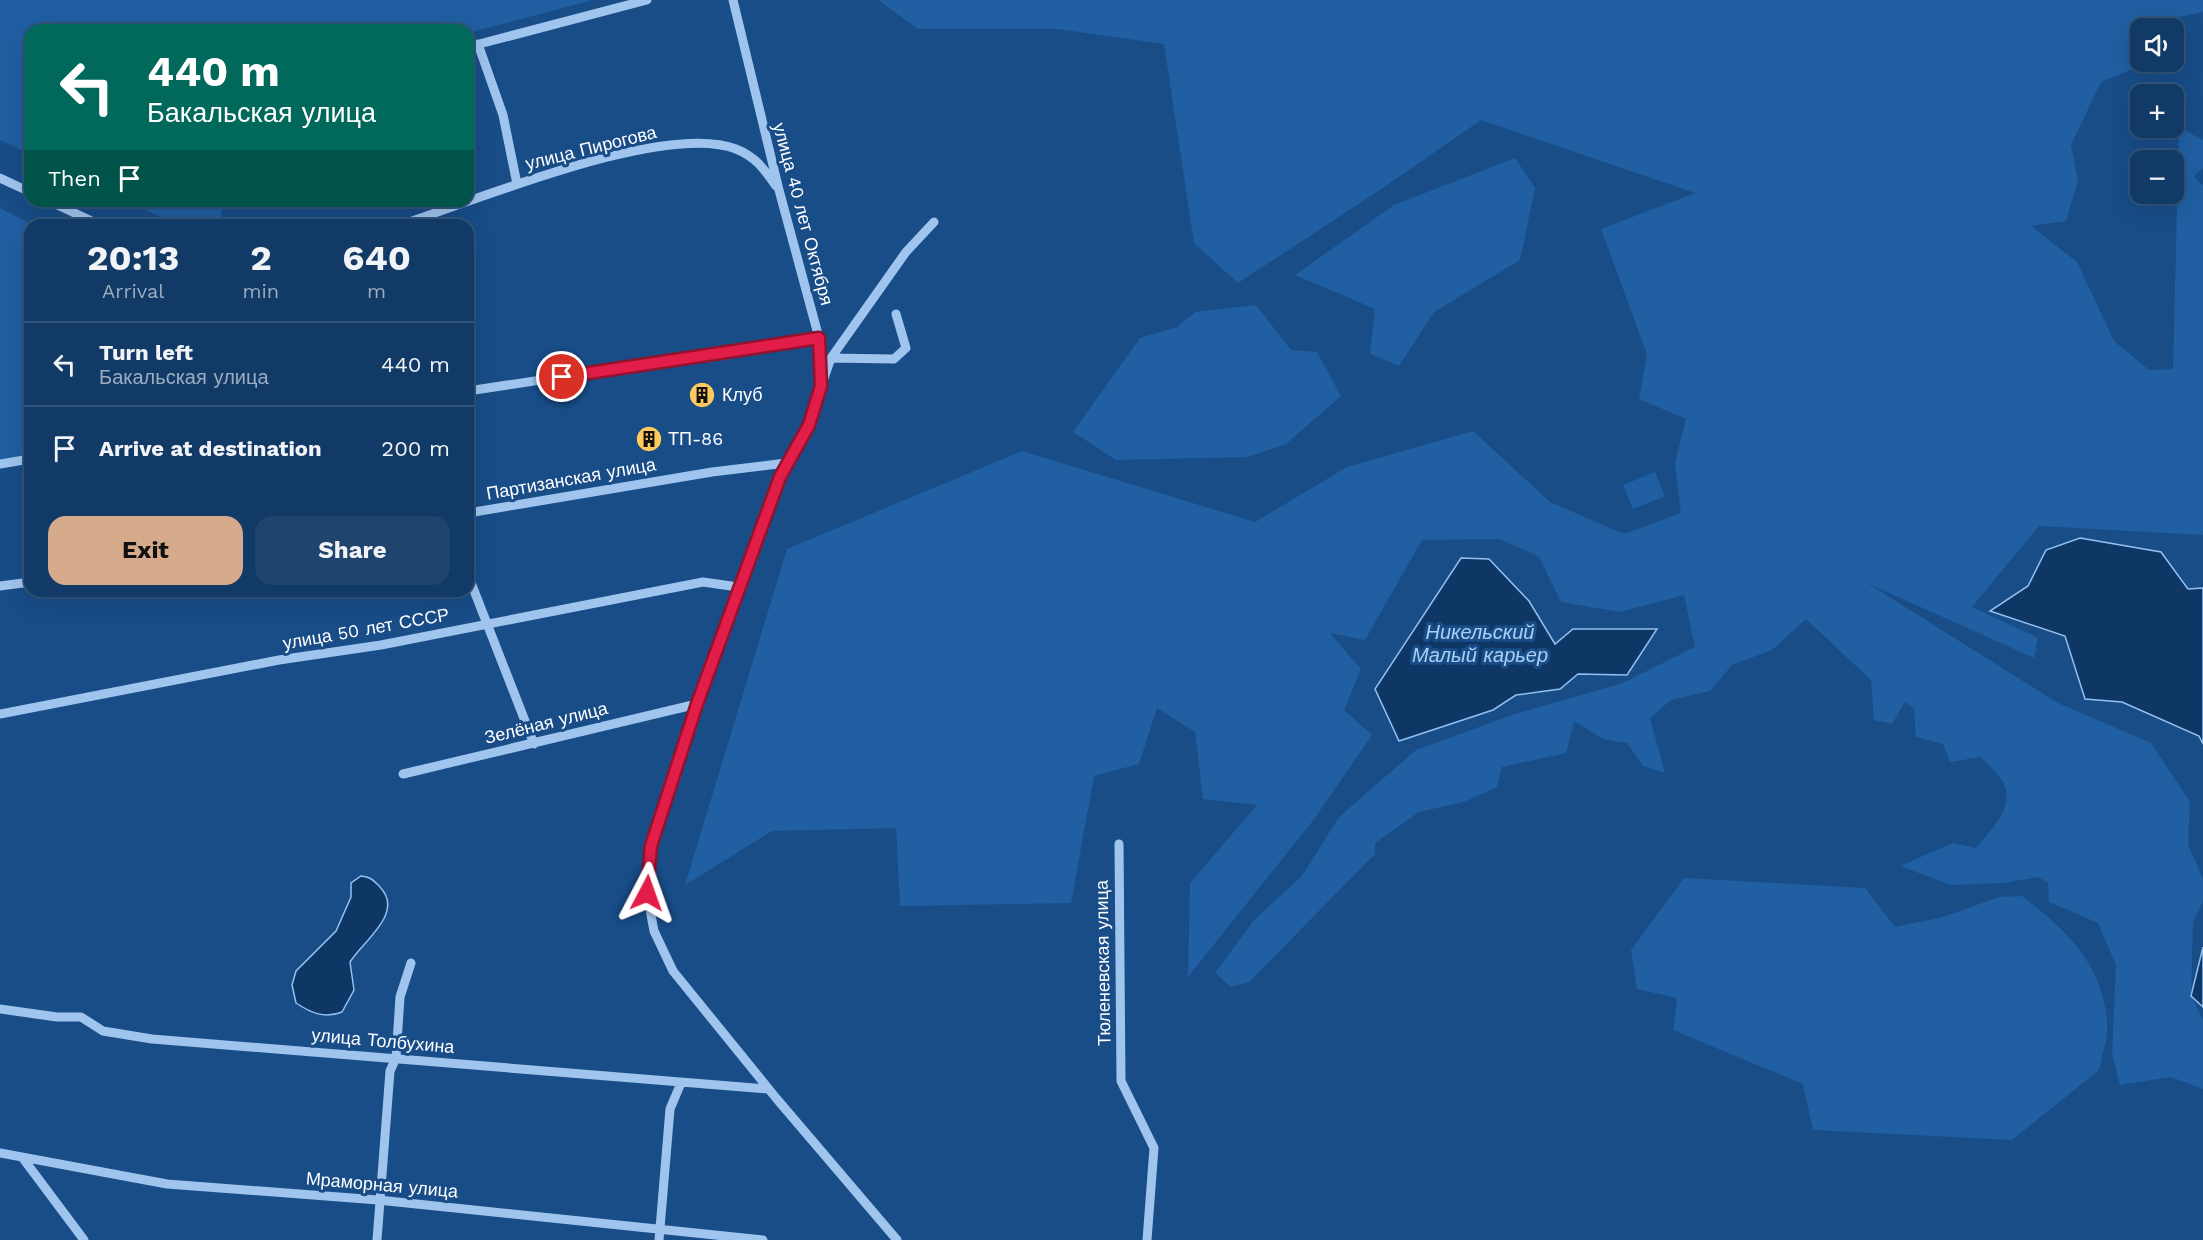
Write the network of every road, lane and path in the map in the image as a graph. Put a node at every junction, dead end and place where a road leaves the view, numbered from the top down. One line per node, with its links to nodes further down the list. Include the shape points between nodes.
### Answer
1 (647, 0): 3 (street)
2 (733, 0): 8 (street, улица 40 лет Октября)
3 (478, 44): 4 (street); 6 (street, via 503,115)
4 (474, 45)
5 (0, 178): 7 (street)
6 (517, 184): 8 (street, улица Пирогова, via 632,151 699,142 735,148 759,161); 9 (street, улица Пирогова)
7 (24, 189)
8 (778, 190): 16 (street, улица 40 лет Октября)
9 (474, 200)
10 (62, 207): 12 (street)
11 (454, 207): 13 (street, улица Пирогова)
12 (87, 219)
13 (422, 219)
14 (934, 222): 17 (street, via 906,252)
15 (896, 314): 17 (street, via 906,348 894,358)
16 (819, 338): 18 (street, улица 40 лет Октября); 19 (street)
17 (831, 358): 18 (street)
18 (821, 386): 21 (street, улица 40 лет Октября, via 809,425)
19 (474, 390)
20 (24, 460): 22 (street)
21 (786, 463): 23 (street, Партизанская улица); 26 (street, улица 40 лет Октября)
22 (0, 464)
23 (474, 512)
24 (24, 583): 25 (street)
25 (0, 586)
26 (738, 587): 28 (street, улица 50 лет СССР, via 703,582); 29 (street, улица 40 лет Октября)
27 (474, 589): 28 (street)
28 (488, 623): 30 (street, улица 50 лет СССР); 31 (street)
29 (697, 704): 31 (street, Зелёная улица); 38 (street, улица 40 лет Октября, via 651,846 646,882 648,903 654,930 674,971)
30 (0, 714)
31 (534, 744): 32 (street, Зелёная улица)
32 (404, 774)
33 (1119, 844): 48 (street, Тюленевская улица, via 1121,1081 1154,1148)
34 (411, 963): 36 (street, via 400,997)
35 (0, 1009): 36 (street, улица Толбухина, via 81,1017 103,1031 152,1039)
36 (396, 1058): 37 (street, улица Толбухина); 41 (street, via 390,1071)
37 (681, 1083): 38 (street, улица Толбухина); 42 (street, via 670,1109)
38 (768, 1089): 47 (street, улица 40 лет Октября)
39 (0, 1153): 40 (street, Мраморная улица)
40 (22, 1157): 41 (street, Мраморная улица, via 167,1184); 43 (street)
41 (378, 1200): 42 (street, Мраморная улица); 44 (street)
42 (661, 1230): 45 (street); 46 (street, Мраморная улица)
43 (84, 1240)
44 (377, 1240)
45 (659, 1240)
46 (763, 1240)
47 (897, 1240)
48 (1147, 1240)

